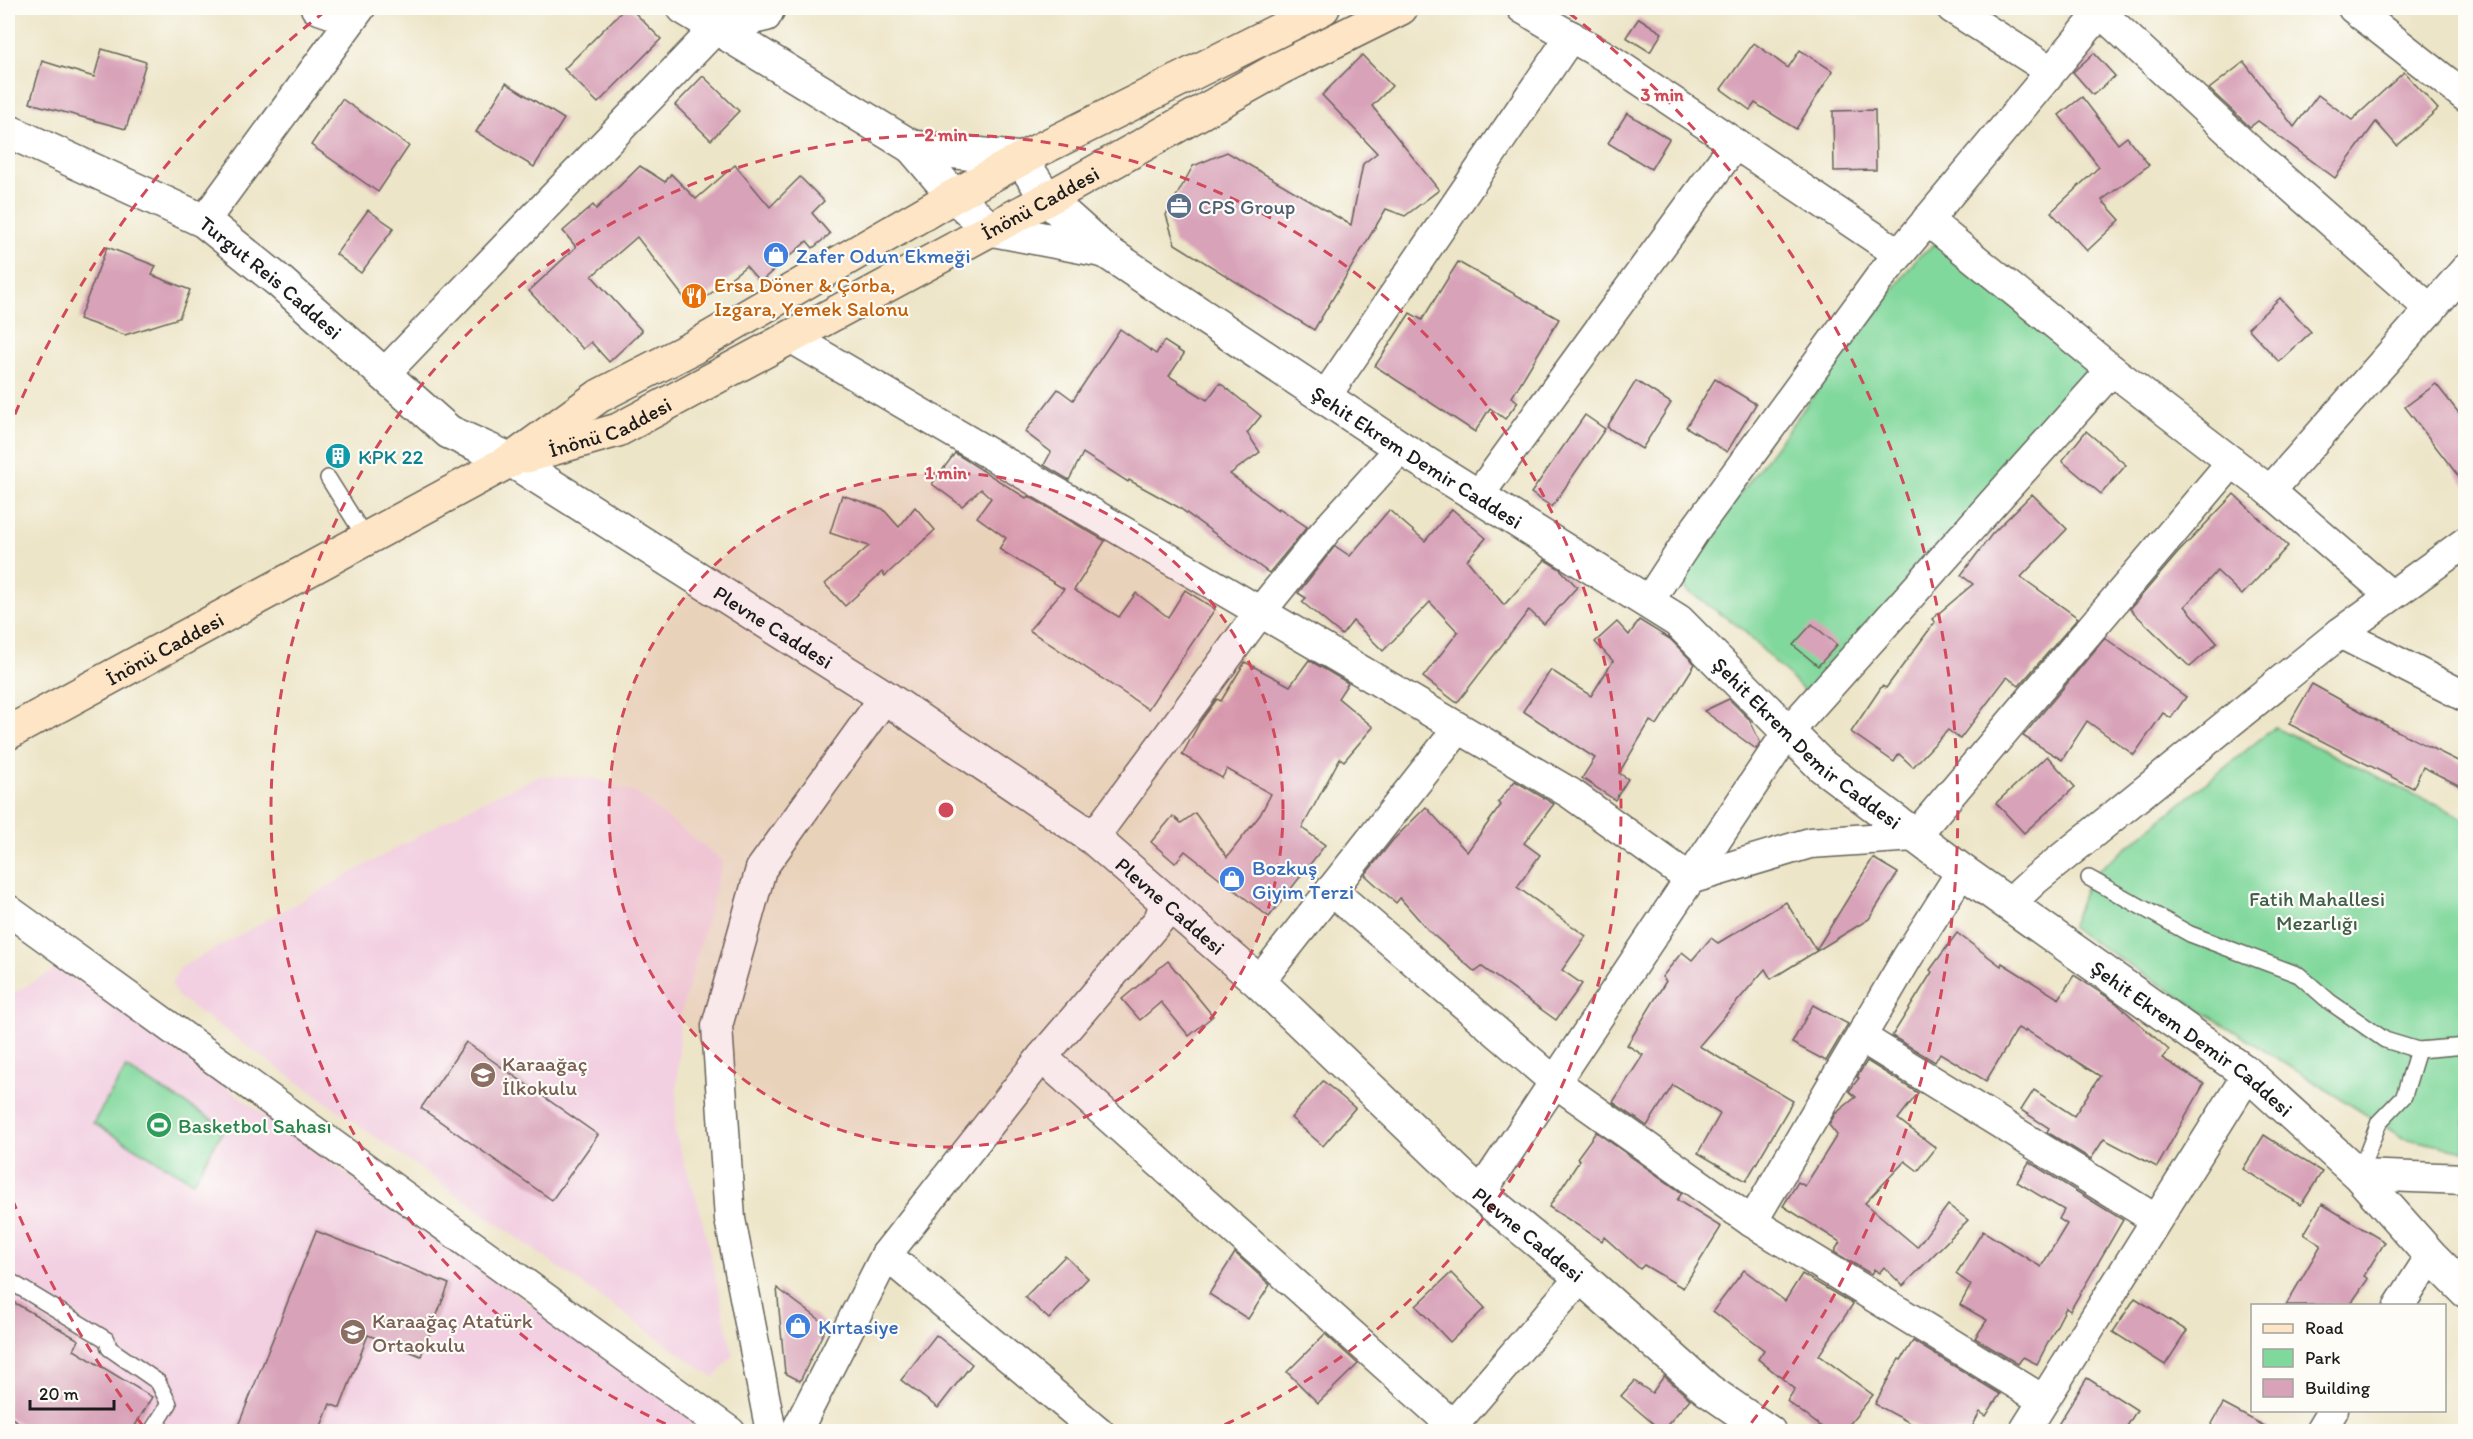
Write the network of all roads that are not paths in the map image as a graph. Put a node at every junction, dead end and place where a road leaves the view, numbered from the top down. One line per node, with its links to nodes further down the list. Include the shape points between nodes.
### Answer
1 (316, 8): 10 (street)
2 (684, 8): 11 (street)
3 (770, 8): 11 (street, via 766,16)
4 (1323, 8): 18 (main road, İnönü Caddesi)
5 (1401, 8): 20 (main road, İnönü Caddesi, via 1280,68)
6 (1522, 8): 12 (street)
7 (1952, 8): 13 (street)
8 (2353, 8): 14 (street)
9 (2102, 10): 13 (street); 27 (street, via 2244,146)
10 (356, 14): 22 (street)
11 (716, 28): 17 (street); 30 (street)
12 (1571, 36): 16 (street); 31 (street)
13 (2051, 71): 21 (street)
14 (2466, 97)
15 (8, 131): 22 (street, Turgut Reis Caddesi)
16 (1735, 144): 25 (street); 37 (street)
17 (912, 147): 18 (street); 19 (street)
18 (1021, 159): 19 (main road, İnönü Caddesi); 20 (street, Şehit Ekrem Demir Caddesi)
19 (954, 196): 23 (street); 33 (main road, İnönü Caddesi, via 694,347 599,396)
20 (1047, 199): 23 (main road, İnönü Caddesi); 24 (street, Şehit Ekrem Demir Caddesi)
21 (1927, 220): 25 (street); 29 (street)
22 (204, 221): 30 (street, Turgut Reis Caddesi, via 280,282)
23 (990, 229): 24 (street); 28 (main road, İnönü Caddesi)
24 (1105, 251): 31 (street, Şehit Ekrem Demir Caddesi)
25 (1899, 254): 40 (street, via 1697,527)
26 (2466, 269): 27 (street)
27 (2431, 310): 36 (street)
28 (792, 338): 33 (main road, İnönü Caddesi, via 618,430); 42 (street)
29 (2112, 370): 34 (street); 48 (street)
30 (383, 375): 33 (street, Turgut Reis Caddesi, via 449,432)
31 (1324, 398): 32 (street, Şehit Ekrem Demir Caddesi)
32 (1401, 448): 37 (street, Şehit Ekrem Demir Caddesi); 42 (street)
33 (511, 460): 38 (main road, İnönü Caddesi); 45 (street, Plevne Caddesi)
34 (2232, 462): 36 (street); 50 (street)
35 (328, 478): 38 (lane)
36 (2270, 490): 41 (street)
37 (1478, 496): 40 (street, Şehit Ekrem Demir Caddesi)
38 (365, 537): 49 (main road, İnönü Caddesi)
39 (2466, 542): 41 (street)
40 (1648, 602): 48 (street, Şehit Ekrem Demir Caddesi, via 1678,621)
41 (2379, 604): 43 (street); 44 (street)
42 (1260, 612): 47 (street); 51 (street)
43 (2340, 633): 44 (street); 57 (street)
44 (2378, 652): 46 (street)
45 (885, 697): 51 (street, Plevne Caddesi); 82 (street, via 761,869 717,1026 730,1219)
46 (2466, 697)
47 (1458, 729): 54 (street, via 1570,793); 55 (street)
48 (1788, 732): 50 (street, Şehit Ekrem Demir Caddesi, via 1822,766); 54 (street)
49 (8, 733)
50 (1915, 836): 52 (street, Şehit Ekrem Demir Caddesi); 54 (street, via 1810,843)
51 (1093, 838): 56 (street, Plevne Caddesi)
52 (1962, 871): 57 (street, Şehit Ekrem Demir Caddesi); 60 (street)
53 (2089, 878): 62 (lane, via 2190,934 2300,975 2330,1002 2385,1040)
54 (1690, 879): 65 (street)
55 (1331, 890): 59 (street); 65 (street)
56 (1166, 901): 59 (street, Plevne Caddesi); 63 (street, via 1159,920)
57 (2009, 904): 64 (street, Şehit Ekrem Demir Caddesi)
58 (8, 910): 81 (street)
59 (1259, 982): 68 (street, Plevne Caddesi)
60 (1861, 1036): 69 (street); 70 (street)
61 (2466, 1046): 62 (lane)
62 (2418, 1050): 66 (lane, via 2404,1096 2379,1122)
63 (1042, 1058): 71 (street); 79 (street)
64 (2248, 1074): 66 (street, Şehit Ekrem Demir Caddesi); 69 (street)
65 (1555, 1082): 68 (street); 70 (street)
66 (2359, 1175): 67 (street); 72 (street, Şehit Ekrem Demir Caddesi)
67 (2466, 1179)
68 (1480, 1194): 73 (street, Plevne Caddesi)
69 (2155, 1219): 77 (street)
70 (1752, 1222): 77 (street)
71 (886, 1254): 83 (street); 84 (street)
72 (2431, 1256): 75 (street, Şehit Ekrem Demir Caddesi); 76 (street)
73 (1581, 1277): 79 (street); 85 (street, Plevne Caddesi, via 1708,1390)
74 (8, 1280): 80 (lane, via 107,1340 109,1348 158,1382 169,1404)
75 (2466, 1291)
76 (2400, 1304)
77 (2043, 1400): 86 (street)
78 (2332, 1412): 87 (street)
79 (1453, 1429)
80 (151, 1431)
81 (730, 1431)
82 (771, 1431)
83 (796, 1431)
84 (1099, 1431)
85 (1769, 1431)
86 (2024, 1431)
87 (2320, 1431)

